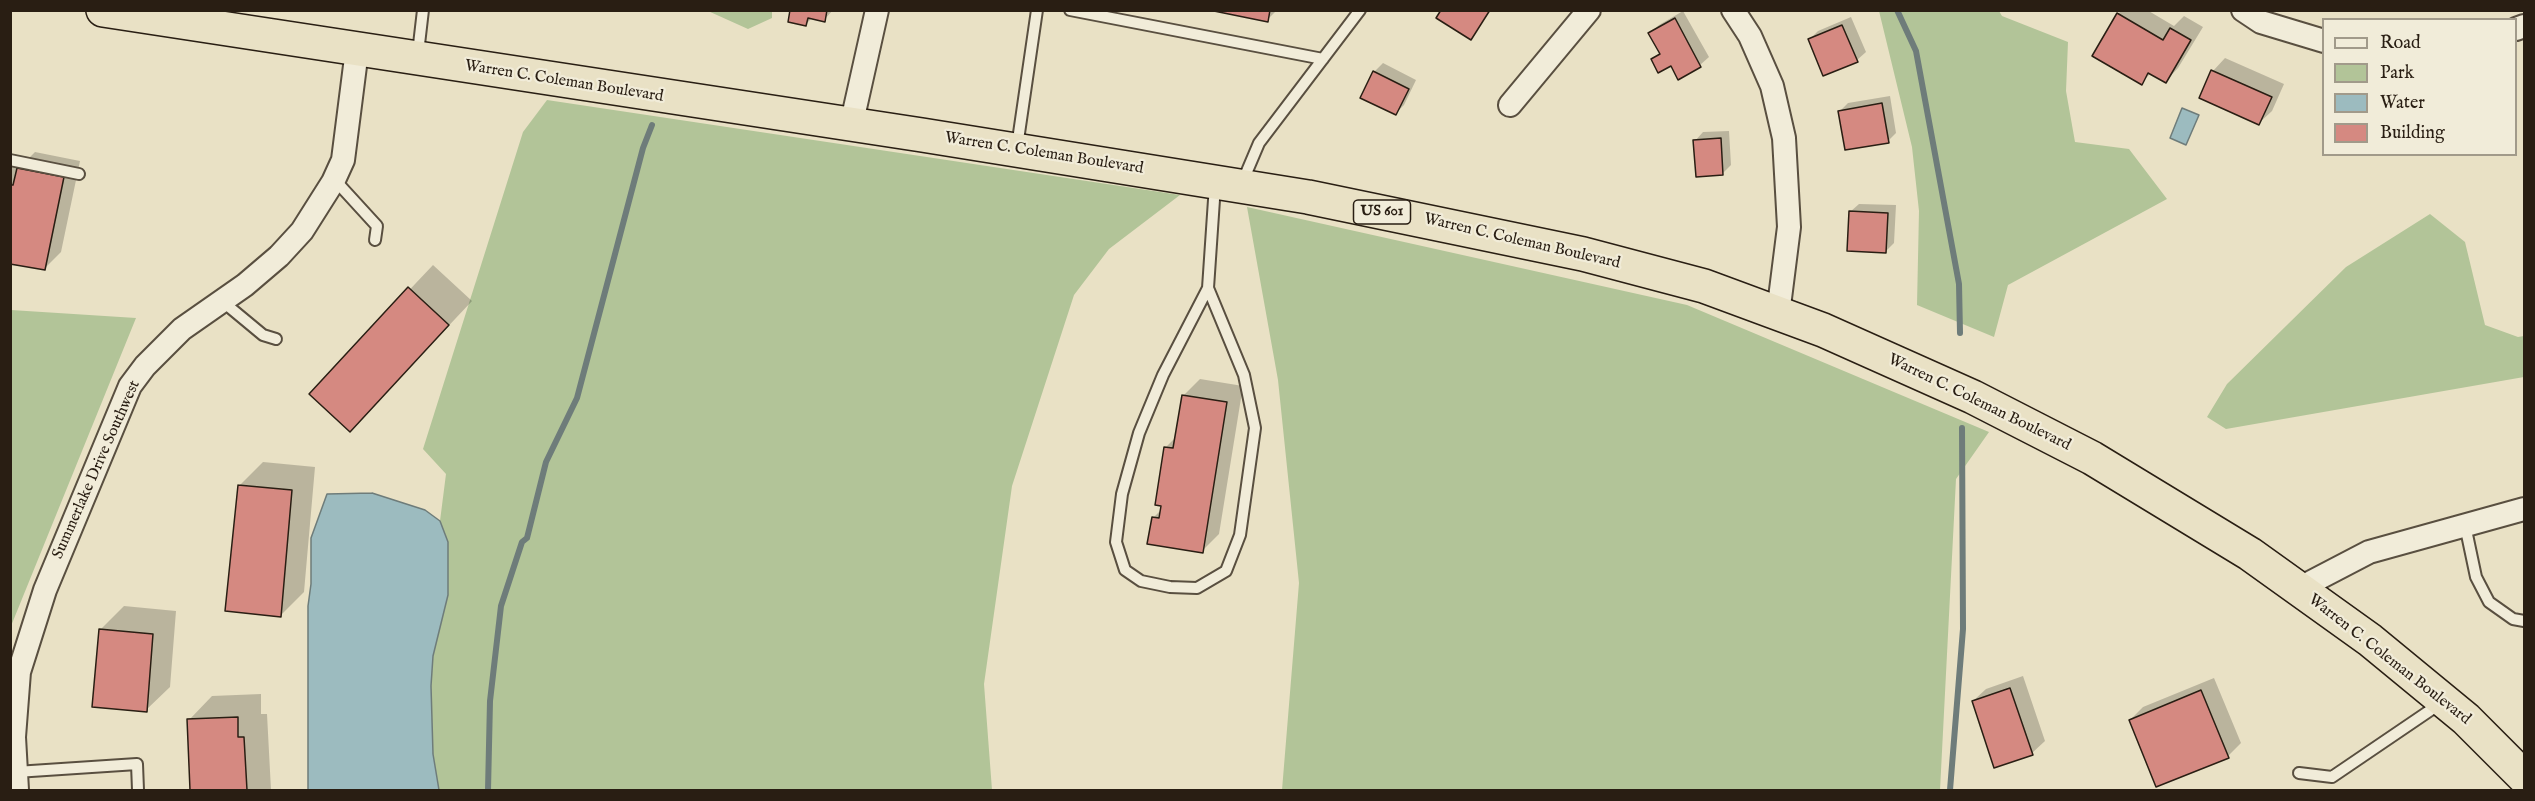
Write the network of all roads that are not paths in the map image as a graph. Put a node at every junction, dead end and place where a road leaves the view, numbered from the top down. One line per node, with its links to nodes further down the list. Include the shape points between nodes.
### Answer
1 (103, 10): 11 (highway, Warren C. Coleman Boulevard / US 601)
2 (423, 10): 13 (lane)
3 (877, 10): 15 (street)
4 (1037, 10): 16 (lane)
5 (1070, 10): 12 (lane)
6 (1360, 10): 12 (lane)
7 (1589, 10): 14 (street)
8 (1733, 10): 24 (street, via 1750,36 1772,86 1784,138 1789,227)
9 (2243, 10): 10 (street, via 2261,22)
10 (2322, 40)
11 (357, 50): 13 (highway, Warren C. Coleman Boulevard / US 601); 19 (street, Summerlake Drive Southwest, via 343,160)
12 (1323, 59): 20 (lane)
13 (417, 60): 15 (highway, Warren C. Coleman Boulevard / US 601)
14 (1510, 105)
15 (851, 126): 16 (highway, Warren C. Coleman Boulevard / US 601)
16 (1017, 150): 20 (highway, Warren C. Coleman Boulevard / US 601)
17 (10, 160): 18 (lane)
18 (79, 174)
19 (334, 179): 21 (lane, via 377,226); 23 (street, Summerlake Drive Southwest, via 302,231 279,256)
20 (1228, 184): 22 (lane); 24 (highway, Warren C. Coleman Boulevard / US 601, via 1583,254 1704,286)
21 (375, 240)
22 (1208, 288): 22 (lane, via 1163,375 1139,433 1122,494 1116,542 1125,570 1141,581 1170,587 1197,588 1226,571 1240,535 1255,428 1244,375)
23 (222, 301): 25 (lane, via 263,335); 33 (street, Summerlake Drive Southwest, via 182,329 130,386 45,590 19,672 14,737)
24 (1778, 314): 28 (highway, Warren C. Coleman Boulevard / US 601, via 1973,397 2092,458 2250,554)
25 (276, 339)
26 (2524, 509): 27 (street)
27 (2465, 524): 28 (street, via 2369,552); 29 (lane, via 2476,577 2489,602 2513,619)
28 (2298, 588): 30 (highway, Warren C. Coleman Boulevard / US 601)
29 (2524, 621)
30 (2444, 701): 31 (lane, via 2332,777); 32 (highway, Warren C. Coleman Boulevard / US 601)
31 (2300, 773)
32 (2524, 777)
33 (17, 781): 34 (lane, via 137,764)
34 (138, 790)

